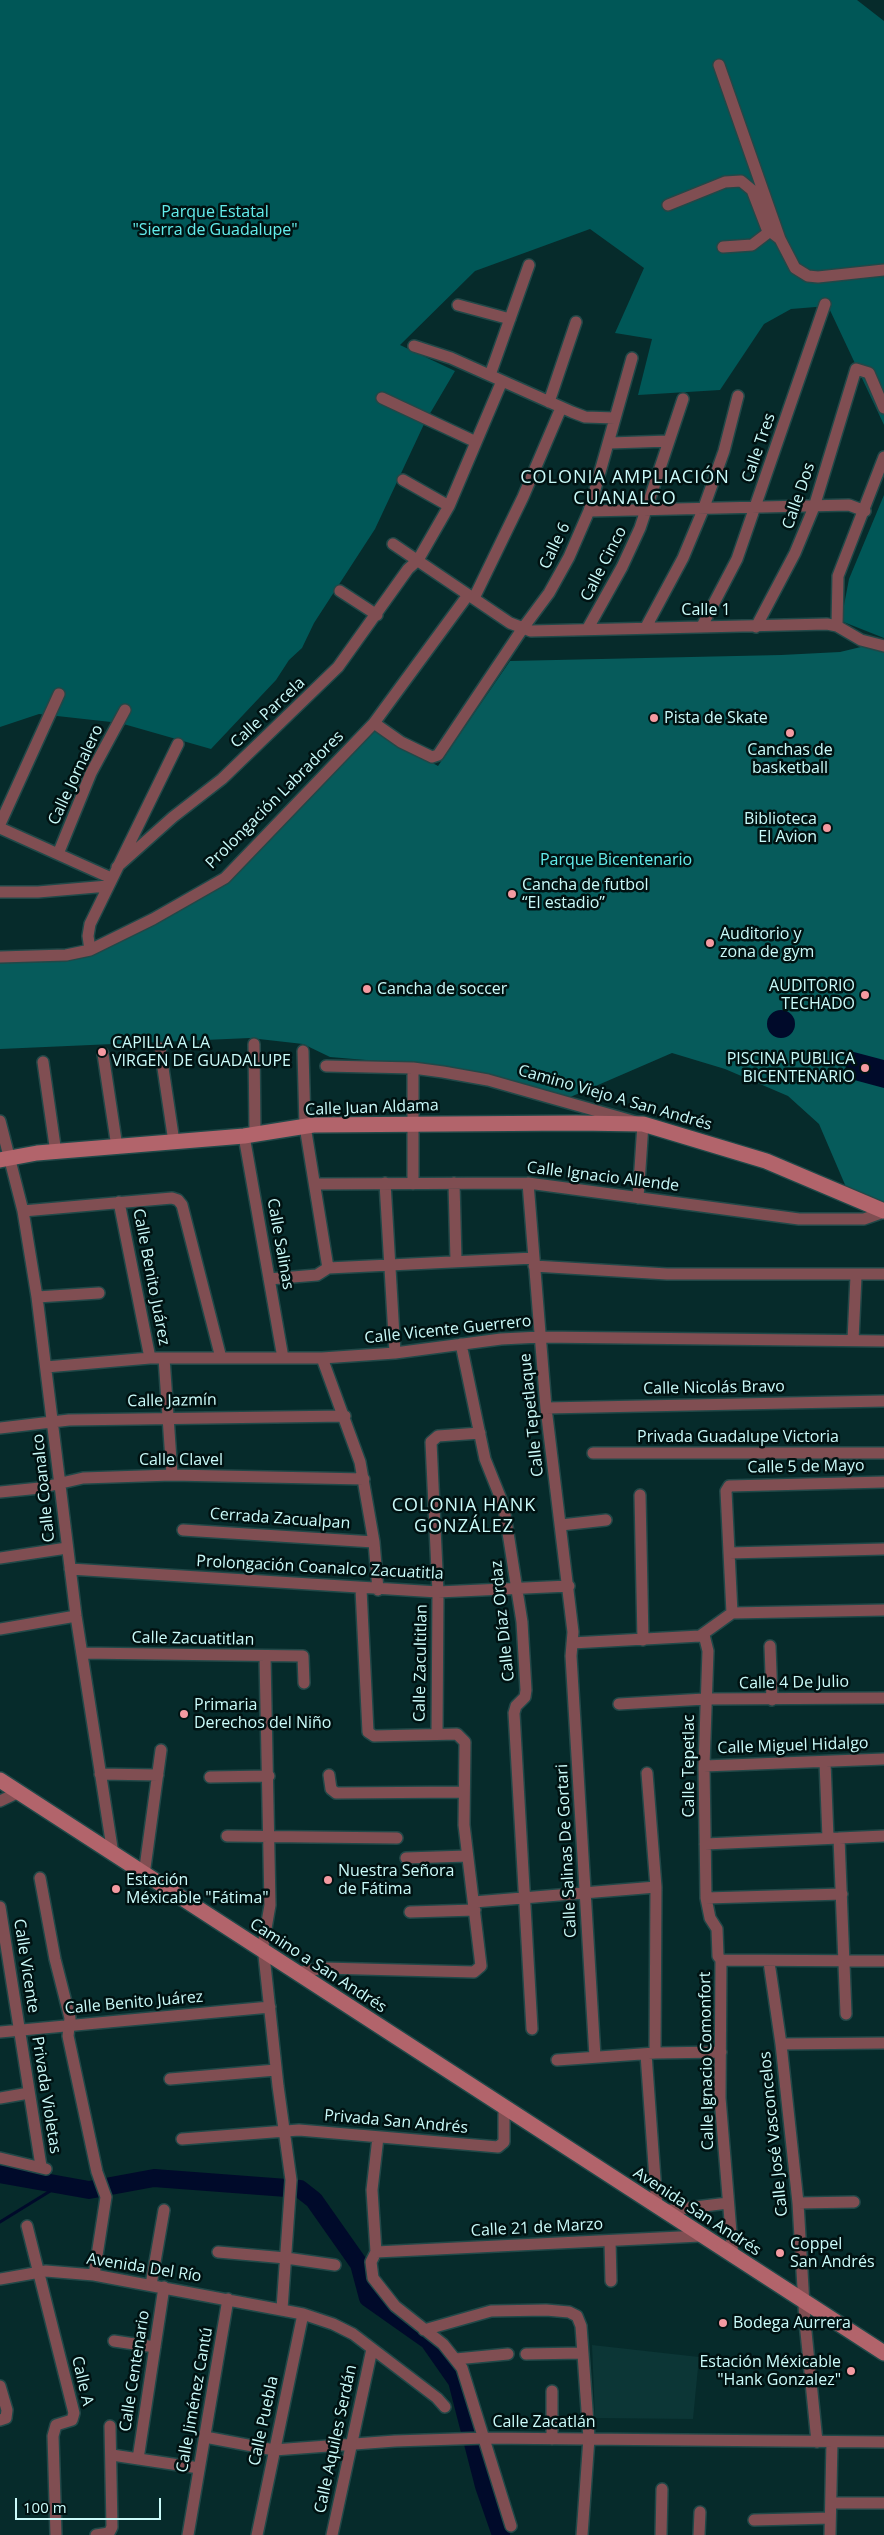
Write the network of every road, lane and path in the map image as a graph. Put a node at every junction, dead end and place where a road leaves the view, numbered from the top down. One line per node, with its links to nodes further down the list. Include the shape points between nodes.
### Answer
1 (719, 65): 4 (street)
2 (668, 205): 3 (street, via 725,182 741,181 752,190)
3 (769, 232): 4 (street); 5 (street, via 752,245)
4 (780, 239): 7 (street, via 794,268 808,276)
5 (723, 247)
6 (529, 265): 10 (street)
7 (884, 270)
8 (825, 304): 29 (street, Calle Tres)
9 (458, 305): 10 (street)
10 (510, 319): 14 (street)
11 (576, 322): 19 (street)
12 (414, 346): 14 (street)
13 (632, 358): 22 (street, Calle 6)
14 (490, 375): 15 (street)
15 (502, 381): 19 (street); 24 (street, Calle Parcela)
16 (738, 396): 32 (street, via 724,451)
17 (382, 398): 24 (street)
18 (683, 399): 23 (street, Calle Cinco)
19 (549, 402): 20 (street)
20 (561, 408): 22 (street, via 585,417); 38 (street, Prolongación Labradores, via 523,497)
21 (884, 408): 30 (street, Calle Dos, via 868,373 856,369)
22 (615, 418): 25 (street, Calle 6)
23 (669, 441): 25 (street); 31 (street, Calle Cinco)
24 (476, 442): 28 (street, Calle Parcela)
25 (610, 443): 33 (street, Calle 6)
26 (884, 457): 34 (street)
27 (403, 480): 28 (street)
28 (448, 506): 36 (street, Calle Parcela)
29 (756, 507): 30 (street); 32 (street); 40 (street, Calle Tres, via 737,559)
30 (814, 507): 34 (street, via 849,505); 43 (street, Calle Dos, via 795,553)
31 (646, 510): 32 (street); 33 (street); 45 (street, Calle Cinco, via 622,567)
32 (703, 510): 42 (street, via 683,558)
33 (589, 511): 44 (street, Calle 6, via 549,593)
34 (864, 511): 41 (street, via 838,576)
35 (393, 544): 36 (street)
36 (418, 560): 38 (street); 39 (street, Calle Parcela, via 408,569)
37 (340, 590): 39 (street)
38 (471, 597): 44 (street); 49 (street, Prolongación Labradores)
39 (377, 615): 54 (street, Calle Parcela, via 330,678 222,779)
40 (702, 626): 42 (street, Calle 1); 43 (street, Calle 1)
41 (837, 626): 43 (street, Calle 1); 46 (street, Calle 1, via 861,640)
42 (646, 627): 45 (street, Calle 1)
43 (756, 627)
44 (523, 628): 45 (street, Calle 1, via 539,631); 49 (street, via 436,757 401,742)
45 (588, 628)
46 (884, 646)
47 (59, 694): 51 (street)
48 (125, 710): 53 (street, Calle Jornalero, via 91,773)
49 (374, 723): 57 (street, Prolongación Labradores, via 225,878)
50 (178, 744): 54 (street)
51 (0, 824)
52 (0, 828): 53 (street)
53 (58, 854): 55 (street)
54 (116, 867): 55 (street)
55 (110, 882): 56 (street); 57 (street, via 90,924)
56 (0, 892)
57 (90, 950): 58 (street, Prolongación Labradores, via 66,955)
58 (0, 957)
59 (254, 1044): 70 (street, Calle Salinas)
60 (160, 1048): 71 (street)
61 (303, 1050): 69 (street)
62 (103, 1054): 72 (street)
63 (43, 1062): 73 (street)
64 (326, 1066): 65 (street, Camino Viejo A San Andrés)
65 (413, 1068): 67 (street); 68 (street, Camino Viejo A San Andrés, via 488,1080)
66 (0, 1121): 74 (street, Calle Coanalco)
67 (413, 1124): 68 (main road, Calle Juan Aldama); 69 (main road, Calle Juan Aldama); 78 (street)
68 (643, 1124): 80 (street); 83 (main road, Camino Viejo A San Andrés, via 766,1161)
69 (305, 1126): 70 (main road, Calle Juan Aldama); 77 (street)
70 (249, 1135): 71 (main road, Calle Juan Aldama); 90 (street, Calle Salinas)
71 (174, 1142): 72 (main road, Calle Juan Aldama)
72 (117, 1147): 73 (main road, Calle Juan Aldama)
73 (56, 1152): 74 (main road, Calle Juan Aldama)
74 (5, 1159): 82 (street, Calle Coanalco)
75 (385, 1183): 77 (street, Calle Ignacio Allende); 78 (street, Calle Ignacio Allende); 86 (street)
76 (528, 1183): 79 (street, Calle Ignacio Allende); 80 (street, Calle Ignacio Allende); 85 (street, Calle Tepetlaque)
77 (315, 1184): 87 (street)
78 (413, 1184): 79 (street, Calle Ignacio Allende)
79 (454, 1184): 84 (street)
80 (638, 1198): 83 (street, Calle Ignacio Allende, via 799,1218 864,1218)
81 (120, 1202): 82 (street); 98 (street, Calle Benito Juárez); 100 (street, via 172,1198 182,1205)
82 (23, 1211): 92 (street, Calle Coanalco)
83 (884, 1211)
84 (456, 1261): 85 (street); 86 (street)
85 (534, 1262): 89 (street, via 666,1274); 93 (street, Calle Tepetlaque)
86 (389, 1265): 87 (street); 97 (street)
87 (328, 1268): 90 (street, via 317,1276)
88 (884, 1274): 89 (street)
89 (856, 1276): 94 (street)
90 (270, 1279): 101 (street, Calle Salinas)
91 (99, 1293): 92 (street)
92 (37, 1297): 103 (street, Calle Coanalco)
93 (540, 1337): 94 (street, Calle Vicente Guerrero); 96 (street, Calle Vicente Guerrero); 105 (street, Calle Tepetlaque)
94 (853, 1340): 95 (street, Calle Vicente Guerrero)
95 (884, 1341)
96 (461, 1344): 97 (street, Calle Vicente Guerrero); 110 (street, Calle Díaz Ordaz)
97 (395, 1353): 102 (street, Calle Vicente Guerrero)
98 (150, 1358): 99 (street, Calle Vicente Guerrero); 103 (street, Calle Vicente Guerrero)
99 (164, 1358): 100 (street, Calle Vicente Guerrero); 107 (street)
100 (221, 1358): 101 (street, Calle Vicente Guerrero)
101 (283, 1358): 102 (street, Calle Vicente Guerrero)
102 (322, 1358): 106 (street)
103 (46, 1367): 108 (street, Calle Coanalco)
104 (884, 1402): 105 (street, Calle Nicolás Bravo)
105 (546, 1408): 120 (street, Calle Tepetlaque)
106 (345, 1416): 107 (street, Calle Jazmín); 114 (street)
107 (168, 1417): 108 (street, Calle Jazmín); 113 (street)
108 (53, 1422): 109 (street, Calle Jazmín); 115 (street, Calle Coanalco)
109 (0, 1428)
110 (480, 1433): 130 (street, Calle Díaz Ordaz, via 490,1476 503,1504); 132 (street, Calle Zacultitlan, via 438,1436 431,1442)
111 (593, 1453): 112 (street, Privada Guadalupe Victoria)
112 (884, 1453)
113 (172, 1475): 114 (street, Calle Clavel); 115 (street, Calle Clavel, via 83,1478)
114 (364, 1479): 122 (street)
115 (59, 1482): 117 (street, Calle Clavel, via 40,1488); 123 (street, Calle Coanalco)
116 (884, 1482): 125 (street, Calle 5 de Mayo, via 729,1486 726,1492)
117 (0, 1492)
118 (640, 1495): 138 (street)
119 (606, 1520): 120 (street)
120 (561, 1525): 128 (street, Calle Tepetlaque)
121 (183, 1530): 122 (street, Cerrada Zacualpan)
122 (374, 1542): 131 (street)
123 (67, 1548): 126 (street); 127 (street, Calle Coanalco)
124 (884, 1549): 125 (street)
125 (729, 1553): 134 (street)
126 (0, 1558)
127 (70, 1569): 129 (street, Prolongación Coanalco Zacuatitla); 135 (street, Calle Coanalco)
128 (569, 1586): 130 (street, Prolongación Coanalco Zacuatitla); 139 (street, Calle Tepetlaque)
129 (361, 1589): 131 (street, Prolongación Coanalco Zacuatitla); 148 (street, via 368,1732 374,1736)
130 (518, 1589): 132 (street, Prolongación Coanalco Zacuatitla); 177 (street, Calle Díaz Ordaz, via 526,1690 514,1713)
131 (378, 1590): 132 (street, Prolongación Coanalco Zacuatitla)
132 (438, 1592): 148 (street, Calle Zacultitlan)
133 (884, 1610): 134 (street)
134 (732, 1613): 137 (street)
135 (76, 1616): 136 (street); 141 (street, Calle Coanalco)
136 (0, 1629)
137 (704, 1634): 138 (street); 145 (street, Calle Tepetlac, via 708,1651)
138 (644, 1640): 139 (street)
139 (572, 1643): 175 (street, Calle Salinas De Gortari)
140 (770, 1646): 146 (street)
141 (82, 1653): 142 (street, Calle Zacuatitlan); 154 (street, Calle Coanalco)
142 (265, 1657): 143 (street, Calle Zacuatitlan, via 303,1656); 157 (street)
143 (304, 1683)
144 (884, 1698): 146 (street, Calle 4 De Julio)
145 (705, 1699): 146 (street, Calle 4 De Julio); 147 (street, Calle 4 De Julio); 152 (street, Calle Tepetlac)
146 (772, 1700)
147 (619, 1704)
148 (437, 1734): 161 (street, via 457,1734 464,1739)
149 (161, 1750): 155 (street)
150 (884, 1759): 151 (street, Calle Miguel Hidalgo)
151 (825, 1762): 152 (street, Calle Miguel Hidalgo); 167 (street)
152 (704, 1766): 168 (street, Calle Tepetlac)
153 (647, 1773): 174 (street)
154 (100, 1774): 155 (street); 169 (street, Calle Coanalco)
155 (158, 1775): 172 (street)
156 (329, 1775): 161 (street, via 331,1789 336,1793)
157 (269, 1776): 158 (street); 165 (street)
158 (210, 1777)
159 (0, 1780): 160 (main road, Camino a San Andrés)
160 (19, 1792): 162 (street); 169 (main road, Camino a San Andrés)
161 (463, 1792): 170 (street)
162 (0, 1801)
163 (226, 1836): 165 (street)
164 (884, 1836): 167 (street)
165 (270, 1837): 166 (street); 182 (street, via 270,1905)
166 (397, 1838)
167 (833, 1838): 168 (street); 176 (street)
168 (705, 1844): 178 (street, Calle Tepetlac)
169 (113, 1854): 172 (main road, Camino a San Andrés)
170 (468, 1856): 171 (street); 179 (street)
171 (406, 1858)
172 (144, 1875): 182 (main road, Camino a San Andrés)
173 (40, 1878): 190 (street)
174 (656, 1888): 175 (street); 197 (street)
175 (586, 1893): 177 (street); 198 (street, Calle Salinas De Gortari)
176 (842, 1894): 178 (street); 184 (street)
177 (526, 1896): 179 (street); 191 (street, Calle Díaz Ordaz)
178 (706, 1898): 183 (street, Calle Ignacio Comonfort, via 710,1918 717,1929)
179 (475, 1906): 181 (street); 187 (street, via 482,1962 480,1969 474,1972 324,1968)
180 (0, 1907): 192 (street, Calle Vicente)
181 (410, 1912)
182 (264, 1953): 187 (main road, Camino a San Andrés); 188 (street)
183 (721, 1960): 186 (street); 196 (street, Calle Ignacio Comonfort)
184 (844, 1960): 185 (street); 186 (street); 189 (street)
185 (884, 1961)
186 (769, 1962): 195 (street, Calle José Vasconcelos)
187 (296, 1973): 204 (main road, Camino a San Andrés)
188 (270, 2007): 190 (street, Calle Benito Juárez); 200 (street)
189 (846, 2014)
190 (70, 2024): 192 (street, Calle Benito Juárez); 224 (street, via 68,2036 98,2175 107,2201)
191 (532, 2029)
192 (19, 2030): 193 (street, Calle Benito Juárez); 202 (street, Privada Violetas)
193 (0, 2032)
194 (884, 2043): 195 (street)
195 (781, 2044): 212 (street, Calle José Vasconcelos)
196 (721, 2052): 197 (street); 211 (street, Calle Ignacio Comonfort, via 720,2098)
197 (650, 2054): 198 (street); 213 (street)
198 (595, 2057): 199 (street)
199 (557, 2060)
200 (276, 2070): 201 (street); 205 (street)
201 (170, 2079)
202 (29, 2092): 203 (street); 209 (street, Privada Violetas, via 43,2168)
203 (0, 2098)
204 (504, 2108): 206 (main road, Camino a San Andrés); 207 (street, Privada San Andrés, via 502,2145 491,2147)
205 (286, 2130): 207 (street, Privada San Andrés); 208 (street, Privada San Andrés); 221 (street, via 292,2180)
206 (542, 2132): 213 (main road, Avenida San Andrés)
207 (378, 2137): 219 (street, via 372,2190)
208 (182, 2139)
209 (0, 2158)
210 (854, 2202): 212 (street)
211 (728, 2203): 213 (street); 220 (street, Calle Ignacio Comonfort)
212 (798, 2203): 230 (street, Calle José Vasconcelos)
213 (660, 2209): 216 (main road, Avenida San Andrés)
214 (164, 2210): 227 (street)
215 (27, 2226): 223 (street, Calle A)
216 (700, 2236): 217 (street, Calle 21 de Marzo); 220 (main road, Avenida San Andrés)
217 (610, 2241): 219 (street, Calle 21 de Marzo); 226 (street)
218 (218, 2252): 221 (street)
219 (376, 2252): 233 (street, via 371,2262 376,2284 395,2306)
220 (734, 2257): 230 (main road, Avenida San Andrés)
221 (286, 2258): 222 (street); 231 (street)
222 (334, 2265)
223 (37, 2272): 224 (street, Avenida Del Río); 225 (street, Avenida Del Río); 266 (street, Calle A, via 74,2412 72,2420 56,2425 53,2436)
224 (94, 2275): 227 (street, Avenida Del Río)
225 (0, 2278)
226 (611, 2281)
227 (151, 2285): 228 (street, Avenida Del Río)
228 (164, 2287): 229 (street, Avenida Del Río); 235 (street, Calle Centenario)
229 (228, 2299): 231 (street, Avenida Del Río); 247 (street, Calle Jiménez Cantú)
230 (805, 2303): 238 (main road, Avenida San Andrés); 251 (street, Calle José Vasconcelos)
231 (282, 2309): 232 (street, Avenida Del Río)
232 (303, 2314): 236 (street, Avenida Del Río, via 343,2328); 255 (street, Calle Puebla)
233 (424, 2330): 237 (street, via 491,2311 569,2312 577,2316 581,2326); 241 (street)
234 (114, 2341): 235 (street)
235 (155, 2347): 257 (street, Calle Centenario)
236 (372, 2349): 244 (street, Avenida Del Río); 254 (street, Calle Aquiles Serdán)
237 (582, 2352): 240 (street); 249 (street)
238 (884, 2353)
239 (508, 2354): 241 (street)
240 (526, 2354)
241 (456, 2359): 248 (street, via 467,2380)
242 (0, 2386): 245 (street, via 7,2410 6,2418)
243 (552, 2391): 250 (street)
244 (445, 2406)
245 (0, 2420)
246 (110, 2426): 256 (street, Calle Centenario)
247 (205, 2437): 255 (street, Calle Zacatlán); 258 (street, Calle Jiménez Cantú)
248 (482, 2438): 250 (street, Calle Zacatlán); 254 (street, Calle Zacatlán); 265 (street)
249 (589, 2438): 250 (street, Calle Zacatlán); 251 (street, Calle Zacatlán); 271 (street)
250 (552, 2439)
251 (817, 2442): 252 (street, Calle Zacatlán)
252 (832, 2442): 253 (street, Calle Zacatlán); 260 (street)
253 (884, 2442)
254 (352, 2445): 255 (street, Calle Zacatlán); 270 (street, Calle Aquiles Serdán)
255 (274, 2450): 269 (street, Calle Puebla)
256 (112, 2455): 257 (street); 267 (street, Calle Centenario, via 110,2531)
257 (138, 2459): 258 (street)
258 (199, 2468): 268 (street, Calle Jiménez Cantú)
259 (662, 2489): 272 (street)
260 (830, 2503): 261 (street); 263 (street)
261 (884, 2503)
262 (700, 2512): 273 (street)
263 (830, 2518): 264 (street); 274 (street)
264 (754, 2520)
265 (511, 2526)
266 (56, 2535)
267 (96, 2535)
268 (188, 2535)
269 (257, 2535)
270 (332, 2535)
271 (582, 2535)
272 (661, 2535)
273 (699, 2535)
274 (830, 2535)

